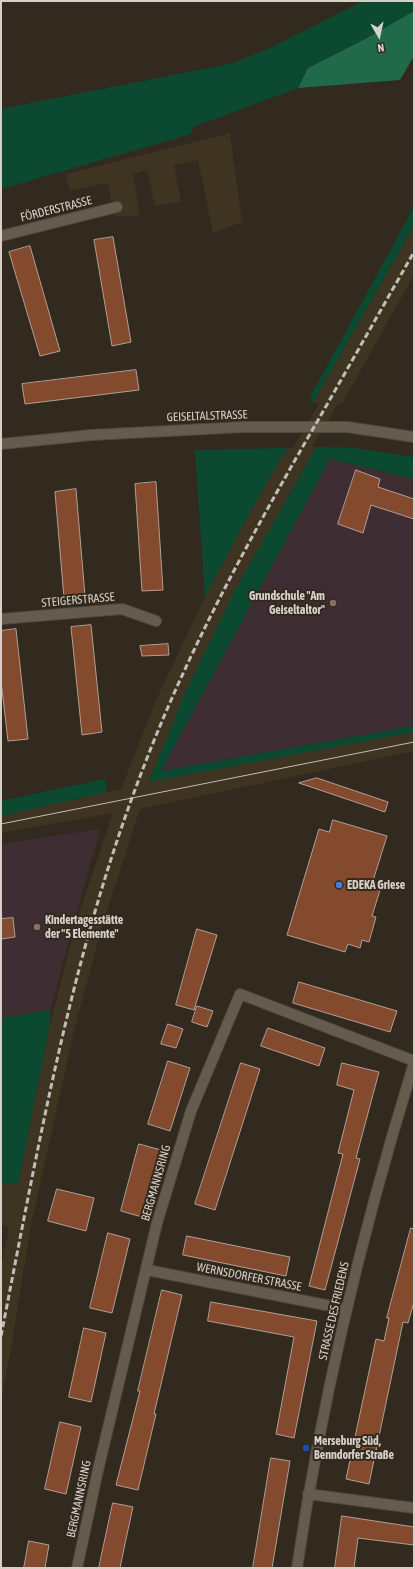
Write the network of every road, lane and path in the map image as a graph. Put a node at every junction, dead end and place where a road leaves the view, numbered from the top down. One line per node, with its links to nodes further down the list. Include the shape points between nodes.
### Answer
1 (117, 207): 2 (street, FÖRDERSTRASSE)
2 (1, 236)
3 (414, 437): 4 (street, GEISELTALSTRASSE, via 347,427 243,428 92,435)
4 (1, 444)
5 (1, 619): 6 (street, STEIGERSTRASSE, via 122,609)
6 (156, 621)
7 (414, 1062): 8 (street, BERGMANNSRING, via 240,994 191,1111 157,1223); 9 (street, STRASSE DES FRIEDENS, via 395,1123)
8 (147, 1270): 9 (street, WERNSDORFER STRASSE); 12 (street, BERGMANNSRING)
9 (346, 1309): 10 (street, STRASSE DES FRIEDENS)
10 (308, 1494): 11 (street); 13 (street, STRASSE DES FRIEDENS)
11 (414, 1508)
12 (77, 1568)
13 (297, 1568)

